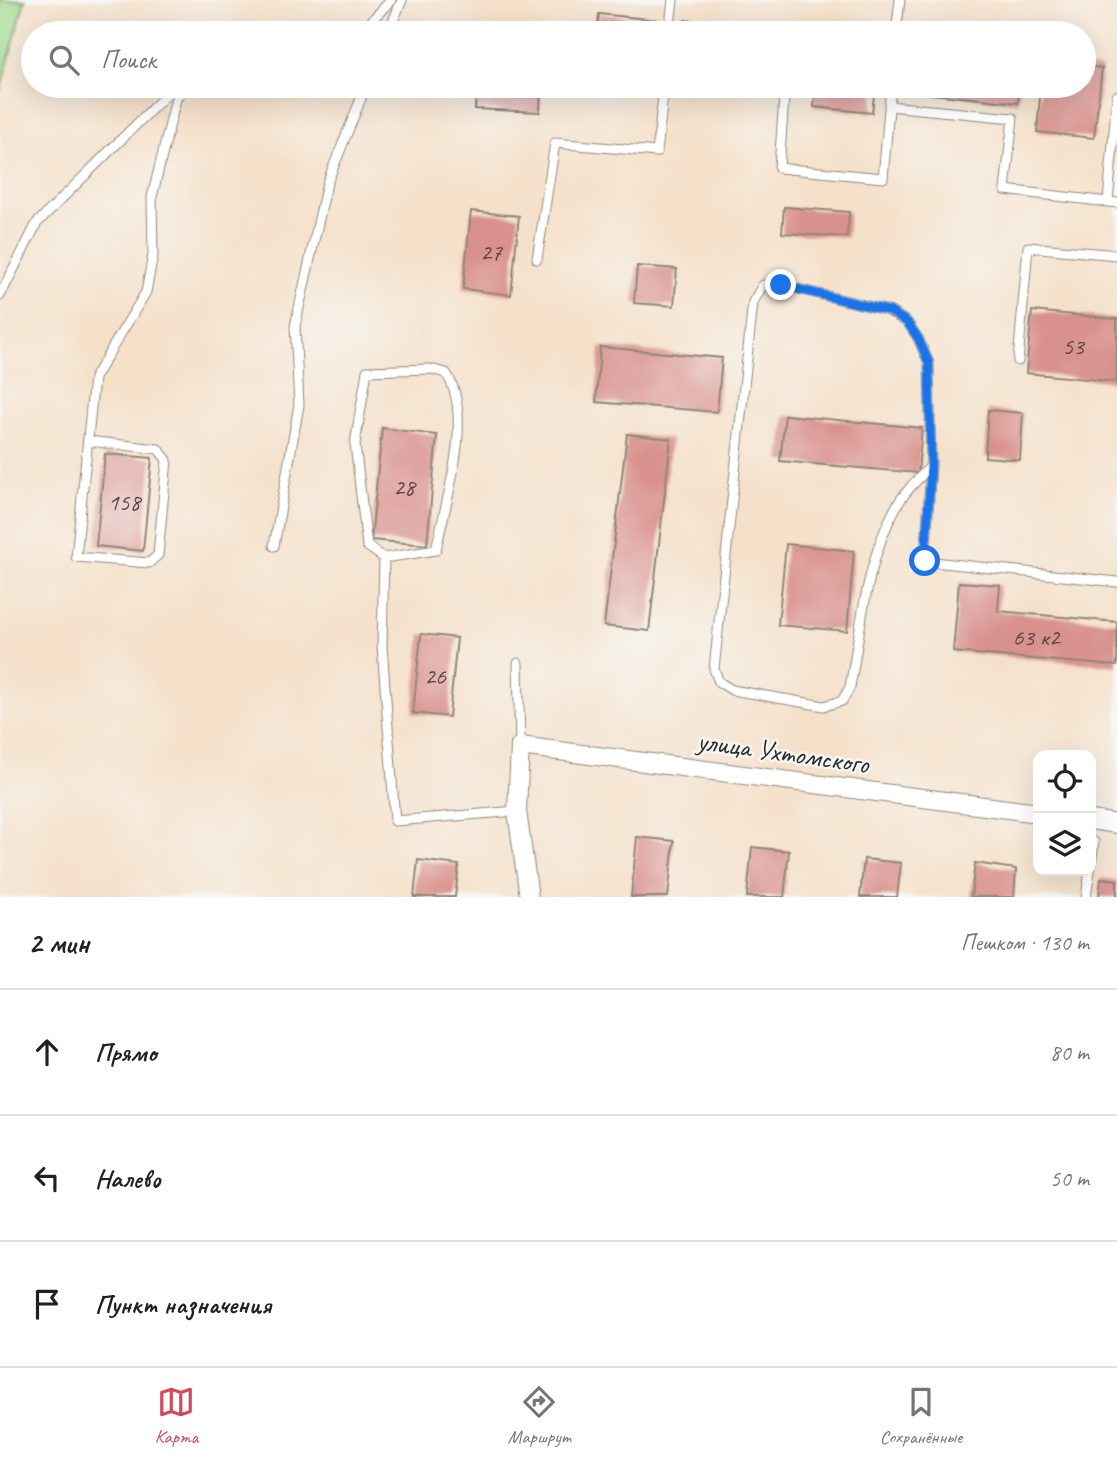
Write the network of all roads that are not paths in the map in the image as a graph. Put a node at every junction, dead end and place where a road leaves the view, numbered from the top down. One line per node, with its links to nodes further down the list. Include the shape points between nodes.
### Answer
1 (391, 0): 5 (lane)
2 (402, 0): 6 (lane)
3 (673, 0): 7 (lane)
4 (900, 0): 8 (lane)
5 (371, 21)
6 (393, 21)
7 (670, 21)
8 (897, 21)
9 (1117, 96): 17 (lane)
10 (164, 98): 20 (lane, via 37,223)
11 (177, 98): 22 (lane, via 152,197 153,255 146,292 94,378)
12 (361, 98): 24 (lane, via 327,183 295,326 299,405)
13 (663, 98): 19 (lane, via 657,152 555,143)
14 (784, 98): 16 (lane, via 779,168 883,178)
15 (890, 98): 16 (lane)
16 (889, 106): 17 (lane, via 1013,118 1005,190)
17 (1113, 203)
18 (1117, 255): 21 (lane, via 1028,247)
19 (537, 259)
20 (0, 296)
21 (1018, 361)
22 (88, 441): 22 (lane, via 76,557 149,563 158,555 167,460 158,449)
23 (931, 466): 23 (lane, via 929,363 907,322 889,311 781,285 763,285 751,315 714,670 719,682 732,690 824,706 842,701 850,687 885,532 907,490); 26 (lane, via 925,561)
24 (274, 546)
25 (384, 558): 25 (lane, via 367,546 360,501 355,444 367,370 446,373 456,387 457,461 436,550); 29 (lane, via 382,646 395,821)
26 (1117, 582)
27 (518, 663): 28 (lane)
28 (520, 746): 29 (street); 30 (street, улица Ухтомского)
29 (517, 811): 34 (street)
30 (1033, 812)
31 (1096, 821): 32 (street)
32 (1117, 824)
33 (1089, 876): 35 (lane)
34 (529, 897)
35 (1086, 897)

